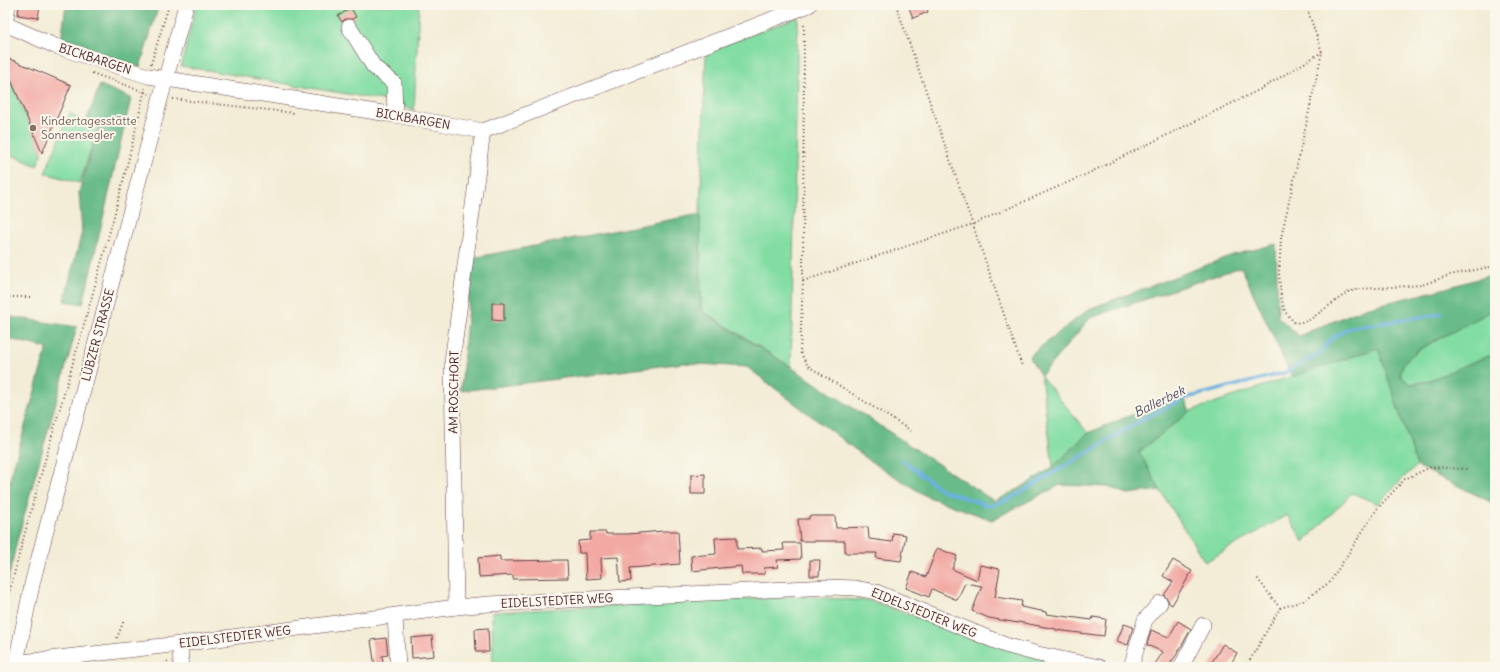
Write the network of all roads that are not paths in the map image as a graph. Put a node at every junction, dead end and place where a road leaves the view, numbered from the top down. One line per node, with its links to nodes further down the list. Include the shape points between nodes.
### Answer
1 (8, 5): 4 (street)
2 (186, 5): 6 (street, LÜBZER STRASSE)
3 (809, 5): 8 (street)
4 (5, 24): 6 (street, BICKBARGEN, via 55,46 148,76)
5 (349, 27): 7 (street, via 374,67 394,83)
6 (166, 79): 7 (street, BICKBARGEN); 14 (street, LÜBZER STRASSE)
7 (395, 115): 8 (street, BICKBARGEN)
8 (483, 131): 10 (street, AM ROSCHORT, via 452,362)
9 (1160, 603): 18 (street, via 1145,620)
10 (456, 607): 11 (street, EIDELSTEDTER WEG); 17 (street, EIDELSTEDTER WEG, via 829,587 855,588 876,592 1005,645)
11 (395, 616): 13 (street, EIDELSTEDTER WEG); 16 (street)
12 (1203, 625): 19 (street)
13 (180, 644): 14 (street, EIDELSTEDTER WEG); 15 (street)
14 (12, 664)
15 (181, 667)
16 (398, 667)
17 (1099, 667)
18 (1131, 667)
19 (1181, 667)

